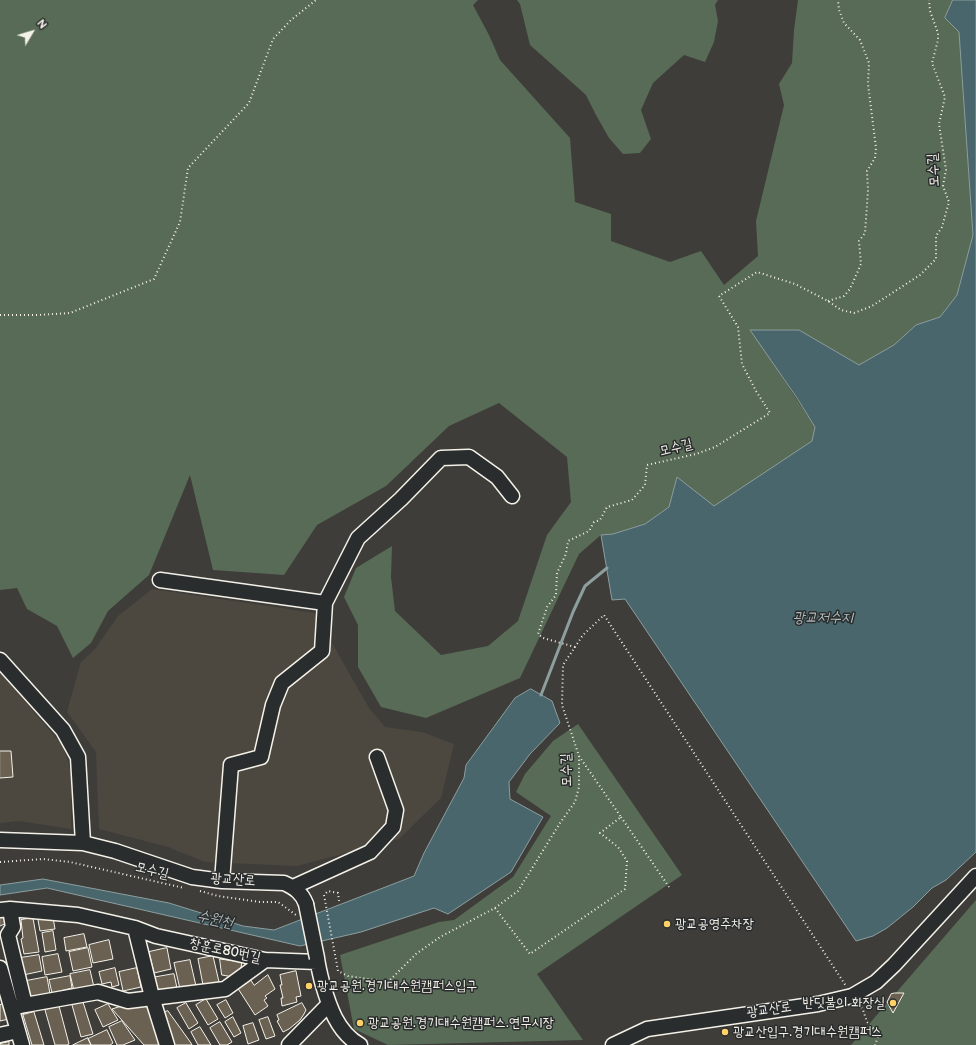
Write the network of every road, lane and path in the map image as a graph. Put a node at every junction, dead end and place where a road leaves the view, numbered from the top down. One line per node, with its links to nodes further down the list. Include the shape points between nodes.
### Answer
1 (316, 0): 5 (path, via 273,39 249,103 188,168 180,222 154,279 70,313 38,316)
2 (838, 0): 4 (path, via 844,23 860,40 869,63 868,84 876,148 875,158 867,171 865,233 859,242 861,264 850,290 844,296)
3 (929, 0): 4 (path, 모수길, via 930,12 938,33 932,63 945,97 940,124 946,170 943,186 949,202 942,227 936,236 936,259 920,275 872,306 854,313 841,310)
4 (828, 301): 9 (path, 모수길, via 795,284 757,272 719,296 738,326 742,364 770,413 715,447 647,465 645,485 632,500 607,507 600,520 594,522 589,530 568,541 566,554 557,573 556,595 547,607 538,634)
5 (0, 315)
6 (512, 496): 8 (street, via 497,477 470,457 440,458 401,499 358,538)
7 (160, 580): 8 (street)
8 (324, 603): 18 (street, via 322,651 282,683 273,705 260,757 231,765)
9 (575, 647): 11 (path, 모수길, via 563,665 562,705); 31 (path, via 604,615)
10 (0, 660): 15 (street, via 63,730 78,756)
11 (579, 756): 13 (path); 24 (path, 모수길, via 579,787 575,802 518,891)
12 (377, 757): 19 (street, via 396,810 393,826 370,852)
13 (621, 818): 20 (path); 24 (path, via 600,833 618,847 627,861 625,889 530,954)
14 (0, 840): 15 (street, 광교산로)
15 (83, 843): 18 (street, 광교산로, via 192,877)
16 (0, 862): 21 (path, 모수길, via 43,859)
17 (976, 876): 31 (street, 광교산로, via 894,965 876,982)
18 (222, 881): 19 (street, 광교산로, via 284,883)
19 (293, 887): 29 (street, bridge, via 300,892 306,904)
20 (670, 887)
21 (186, 888)
22 (193, 890): 26 (path, via 260,902 278,902)
23 (339, 901): 24 (path, 모수길, via 338,893 328,891 324,895 338,971 348,976 388,982 416,954 440,937)
24 (495, 908)
25 (5, 910): 27 (street, 창훈로80번길, via 78,915); 34 (street, 창훈로80번길, via 13,926 8,935)
26 (296, 915)
27 (135, 928): 28 (street, 창훈로80번길, via 156,936); 32 (street)
28 (265, 960): 29 (street, 창훈로80번길); 32 (street, via 225,989)
29 (317, 960): 33 (street)
30 (0, 968): 34 (street)
31 (852, 996): 40 (street, 광교산로, via 818,1004 647,1029); 41 (path, via 863,1010 867,1022 879,1034)
32 (152, 997): 34 (street, via 128,1000 98,992); 38 (street)
33 (328, 1005): 37 (street); 39 (street, via 343,1030)
34 (19, 1006): 36 (street)
35 (0, 1035): 36 (street)
36 (20, 1038)
37 (287, 1044)
38 (167, 1045)
39 (360, 1045)
40 (613, 1045)
41 (875, 1045)

